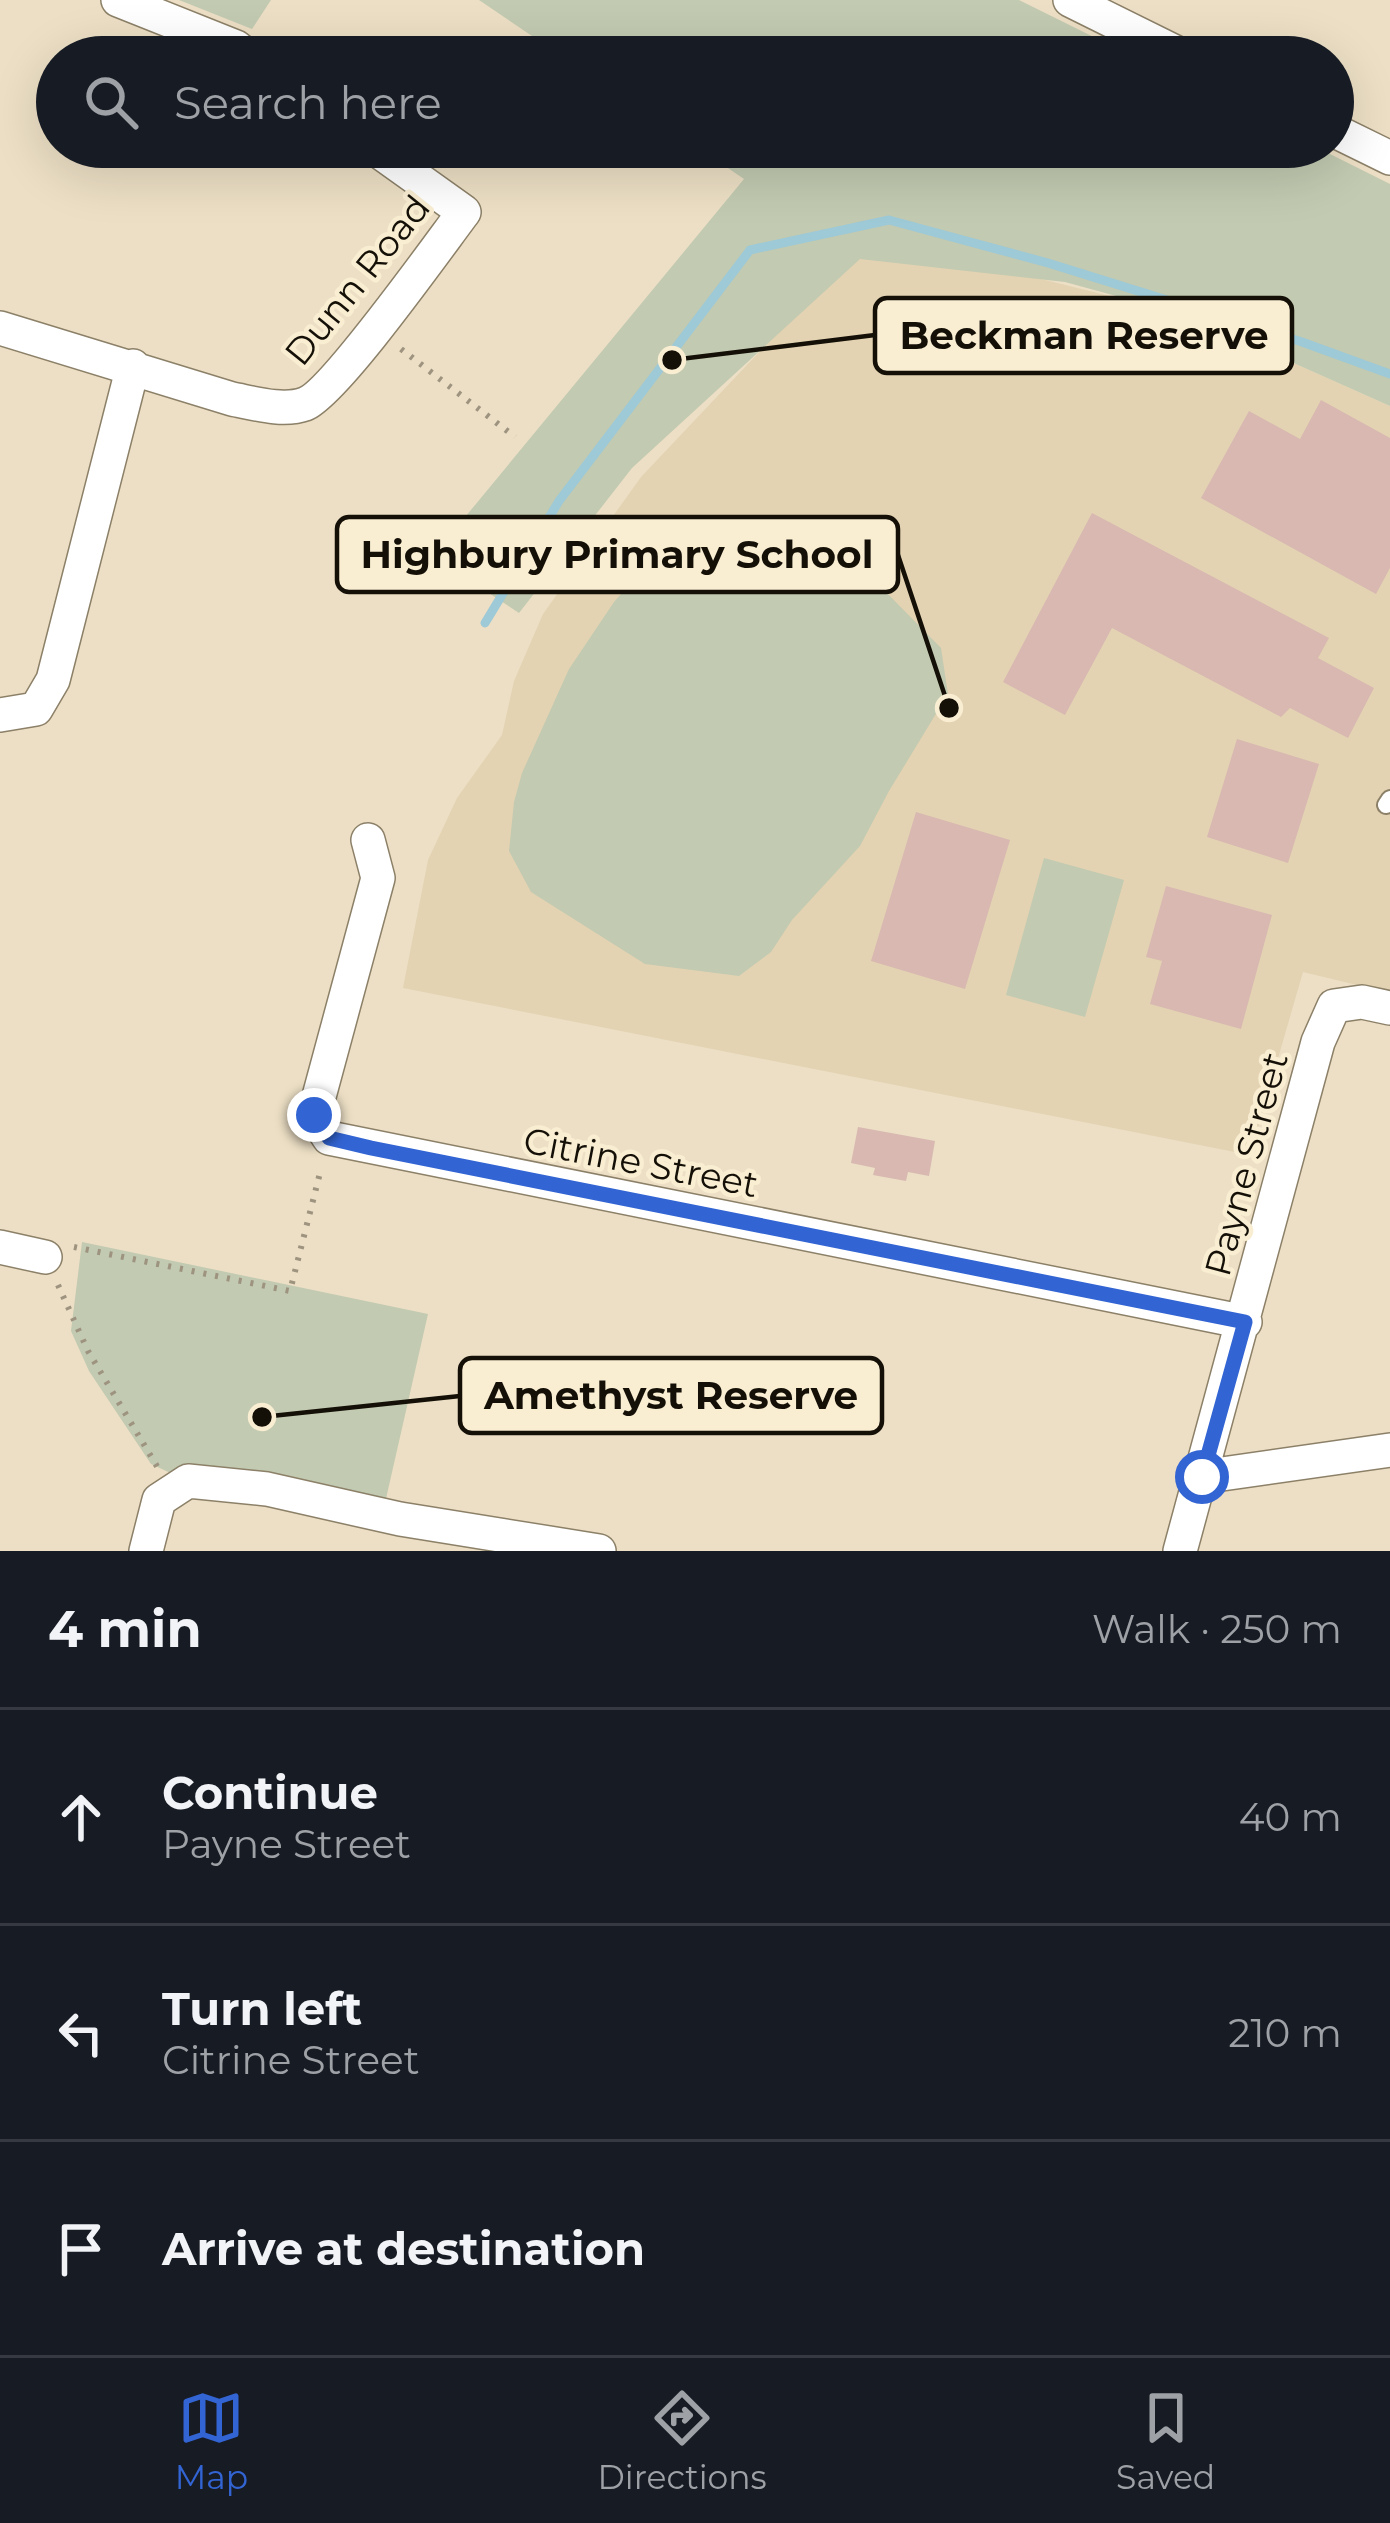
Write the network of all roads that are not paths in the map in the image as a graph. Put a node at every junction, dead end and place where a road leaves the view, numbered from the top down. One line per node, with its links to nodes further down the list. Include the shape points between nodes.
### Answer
1 (118, 0): 3 (street)
2 (1070, 0): 4 (street)
3 (208, 36)
4 (1143, 36)
5 (1354, 137): 6 (street)
6 (1388, 148)
7 (402, 168): 9 (street, Dunn Road, via 464,212 305,404 249,403)
8 (0, 328): 9 (street, Dunn Road)
9 (133, 366): 10 (street, via 52,680 36,709)
10 (0, 715)
11 (368, 840): 15 (street, Citrine Street, via 378,878 314,1115 329,1138)
12 (1390, 1008): 15 (street, Payne Street, via 1334,1006)
13 (0, 1247): 14 (street)
14 (45, 1257)
15 (1245, 1322): 17 (street, Payne Street)
16 (1390, 1450): 17 (street)
17 (1202, 1477): 20 (street, Payne Street)
18 (146, 1551): 19 (street, via 159,1500 188,1480)
19 (599, 1551)
20 (1180, 1551)

